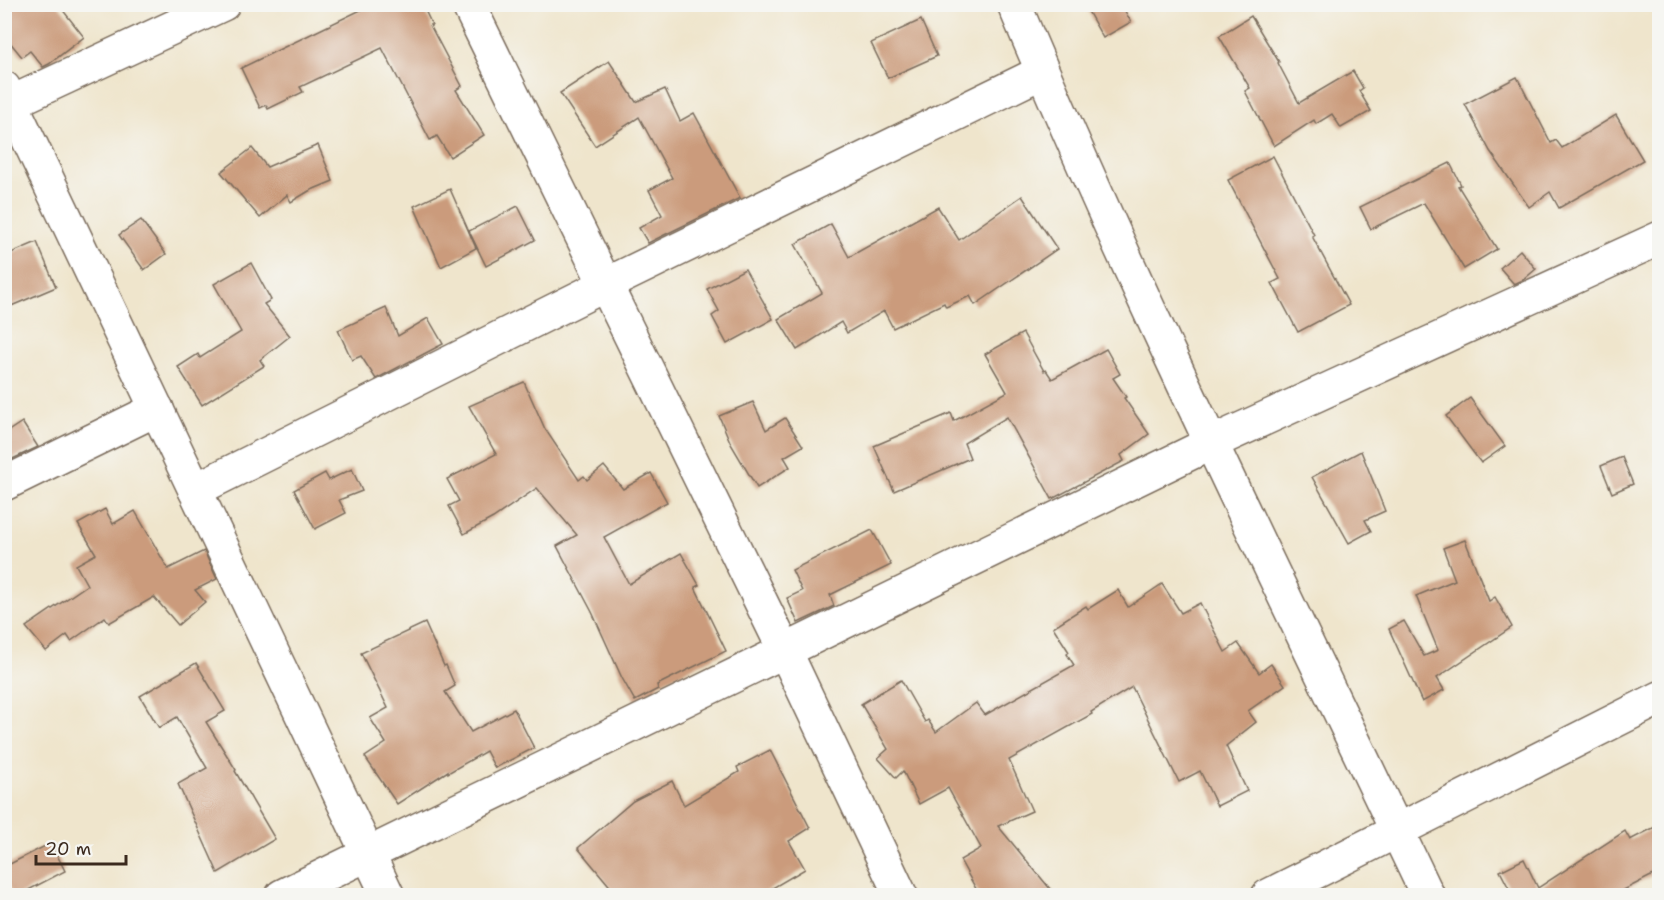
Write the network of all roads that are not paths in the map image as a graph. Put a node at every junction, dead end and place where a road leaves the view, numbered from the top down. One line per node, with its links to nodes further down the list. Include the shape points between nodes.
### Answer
1 (223, 4): 5 (street)
2 (468, 4): 7 (street)
3 (1014, 4): 4 (street)
4 (1042, 72): 7 (street); 9 (street)
5 (7, 99): 8 (street)
6 (1657, 247): 9 (street)
7 (605, 285): 11 (street); 12 (street)
8 (157, 409): 10 (street); 11 (street)
9 (1211, 443): 12 (street); 14 (street)
10 (4, 484)
11 (195, 490): 15 (street)
12 (785, 651): 15 (street); 18 (street)
13 (1659, 698): 14 (street)
14 (1397, 831): 19 (street); 20 (street)
15 (368, 854): 16 (street); 17 (street)
16 (282, 896)
17 (388, 896)
18 (901, 896)
19 (1268, 896)
20 (1428, 896)

